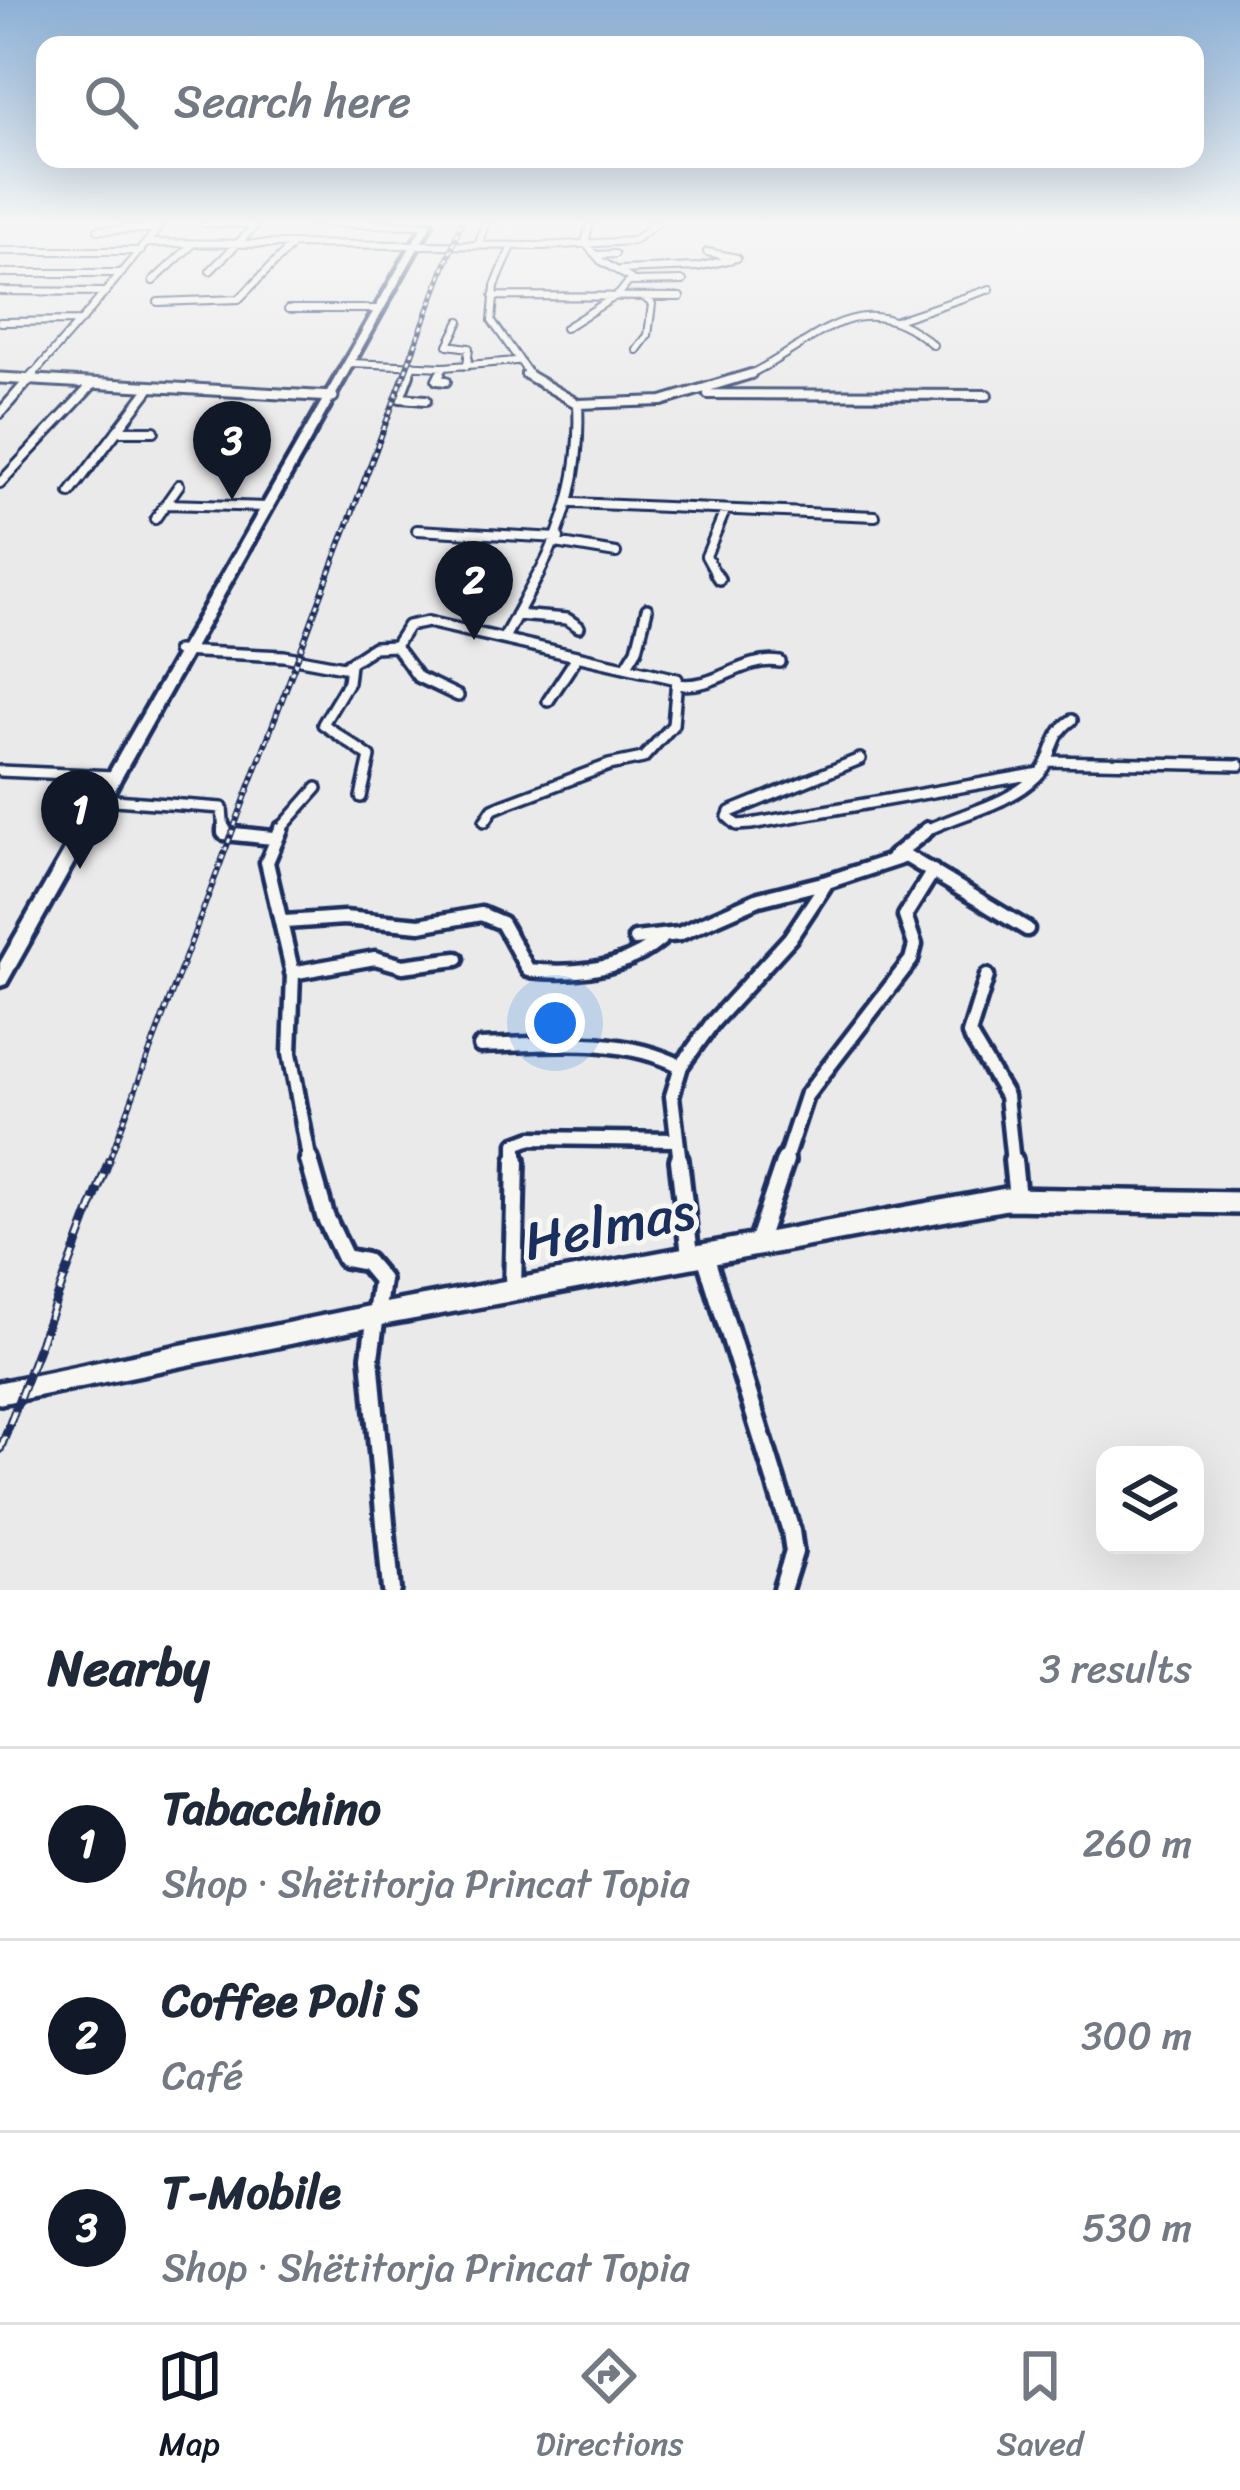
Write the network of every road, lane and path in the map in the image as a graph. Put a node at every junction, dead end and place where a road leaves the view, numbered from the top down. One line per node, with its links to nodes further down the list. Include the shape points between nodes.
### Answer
1 (100, 297): 14 (street)
2 (241, 297): 8 (street)
3 (388, 297): 19 (main road)
4 (493, 297): 18 (street, via 492,322)
5 (613, 297): 15 (street)
6 (644, 297): 17 (street, via 652,320)
7 (965, 297): 12 (street)
8 (158, 302)
9 (288, 309): 10 (street)
10 (376, 309)
11 (460, 321): 21 (street, via 448,345 469,348)
12 (894, 321): 16 (street); 28 (street, via 843,318 776,363)
13 (0, 322): 14 (street)
14 (79, 322): 24 (street)
15 (565, 328)
16 (933, 345)
17 (637, 350)
18 (516, 362): 21 (street); 32 (street)
19 (351, 363): 20 (street); 30 (main road)
20 (413, 365): 22 (street); 31 (street, via 400,398)
21 (467, 366): 22 (street)
22 (445, 367): 25 (street, via 437,380)
23 (0, 378): 24 (street)
24 (27, 380): 26 (street); 33 (street)
25 (446, 381)
26 (91, 386): 27 (street); 37 (street)
27 (149, 388): 30 (street); 34 (street)
28 (699, 394): 29 (street); 32 (street)
29 (987, 394)
30 (333, 397): 43 (main road)
31 (426, 400)
32 (578, 404): 41 (street)
33 (0, 412)
34 (117, 431): 35 (street); 40 (street)
35 (154, 431)
36 (0, 462): 37 (street)
37 (20, 462): 38 (street)
38 (0, 483)
39 (179, 485): 42 (street)
40 (70, 493)
41 (573, 503): 44 (street); 48 (street)
42 (167, 504): 43 (street); 46 (street)
43 (269, 507): 56 (main road)
44 (725, 511): 45 (street); 50 (street, via 706,556)
45 (875, 516)
46 (155, 519)
47 (417, 530): 48 (street)
48 (558, 541): 49 (street); 52 (street)
49 (616, 553)
50 (719, 579)
51 (647, 609): 60 (street)
52 (516, 615): 53 (street); 54 (street)
53 (579, 627)
54 (505, 636): 55 (street, via 421,621); 57 (street)
55 (394, 646): 59 (street, via 374,647); 62 (street, via 418,676)
56 (182, 651): 59 (street); 69 (main road)
57 (577, 657): 60 (street); 63 (street)
58 (780, 662): 61 (street, via 750,658 694,687)
59 (350, 665): 71 (street, via 323,724 370,757)
60 (626, 667): 61 (street)
61 (678, 683): 73 (street, via 673,725 643,758 505,803)
62 (458, 696)
63 (548, 701)
64 (1072, 720): 67 (street, via 1051,734)
65 (860, 760): 67 (street, via 728,817 751,824)
66 (1240, 765): 67 (street)
67 (1043, 767): 75 (street, via 1014,792 921,832)
68 (0, 771): 69 (street)
69 (114, 776): 72 (main road)
70 (317, 788): 74 (street)
71 (361, 797)
72 (101, 799): 74 (street, via 222,808 224,833); 85 (main road)
73 (485, 821)
74 (273, 838): 78 (street, via 267,870)
75 (893, 856): 76 (street); 77 (street)
76 (933, 871): 79 (street); 91 (street, via 903,913 915,953 806,1096)
77 (827, 882): 81 (street, via 759,899); 87 (street)
78 (285, 922): 81 (street, via 420,925 481,914 502,923 528,970 544,972 629,962); 83 (street)
79 (1027, 928)
80 (635, 939): 81 (street)
81 (662, 939)
82 (457, 959): 83 (street, via 403,966 375,958)
83 (292, 973): 94 (street, via 290,1053 301,1119 335,1244 381,1280)
84 (987, 976): 89 (street, via 969,1034 1006,1096)
85 (0, 979)
86 (480, 1046): 87 (street, via 622,1047)
87 (681, 1066): 88 (street, via 672,1096)
88 (676, 1140): 92 (street); 93 (street, via 516,1144)
89 (1017, 1198): 90 (street, Helmas); 91 (street, Helmas)
90 (1240, 1203)
91 (757, 1243): 92 (street, Helmas)
92 (697, 1253): 93 (street, Helmas); 97 (street, via 791,1531 794,1552)
93 (513, 1289): 94 (street, Helmas)
94 (378, 1315): 95 (street, Helmas); 96 (street, via 370,1357)
95 (0, 1393)
96 (391, 1590)
97 (782, 1590)

